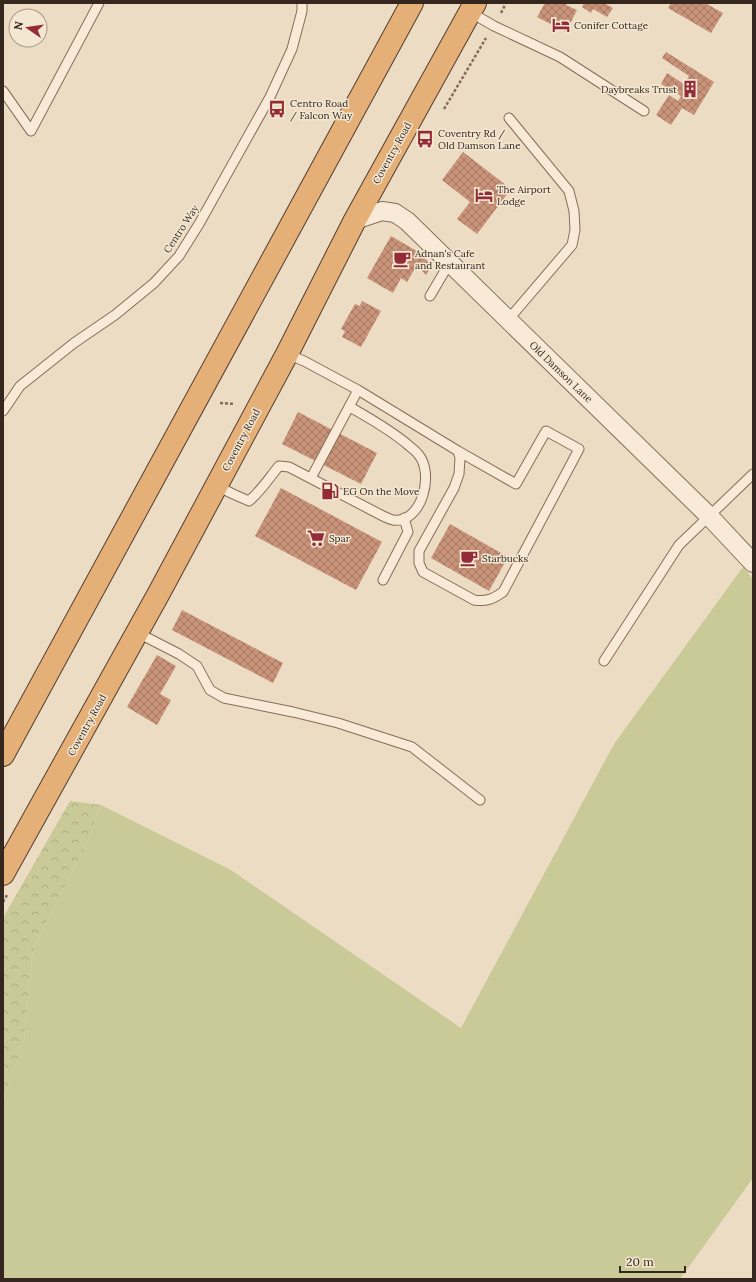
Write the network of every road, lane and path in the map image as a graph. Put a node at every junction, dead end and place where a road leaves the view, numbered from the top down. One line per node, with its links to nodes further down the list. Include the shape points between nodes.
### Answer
1 (99, 3): 5 (lane, via 31,131)
2 (302, 3): 17 (lane, Centro Way, via 292,49 270,96 199,224 178,256 154,283 121,311 74,343 20,386)
3 (412, 3): 14 (highway)
4 (473, 7): 6 (lane, via 494,26 560,57); 8 (highway, Coventry Road)
5 (3, 91)
6 (644, 111)
7 (509, 118): 11 (lane, via 569,191 575,230 572,245)
8 (355, 220): 9 (street, Old Damson Lane, via 382,211 395,213 407,221); 12 (highway, Coventry Road)
9 (450, 262): 10 (lane); 11 (street, Old Damson Lane)
10 (430, 296)
11 (508, 320): 22 (street, Old Damson Lane)
12 (287, 354): 13 (lane); 15 (highway, Coventry Road)
13 (358, 390): 16 (lane); 18 (lane)
14 (196, 402): 15 (path); 28 (highway)
15 (262, 402): 21 (highway, Coventry Road)
16 (350, 407): 20 (lane); 23 (lane, via 393,432 419,454 427,471 425,491 420,503)
17 (3, 411)
18 (458, 450): 18 (lane, via 516,484 546,431 579,449 503,592 493,599 474,600 422,572 419,563 419,551 460,474)
19 (753, 474): 22 (lane)
20 (311, 478): 21 (lane, via 290,467 279,466 249,501); 23 (lane, via 381,515 393,520)
21 (217, 486): 26 (highway, Coventry Road)
22 (709, 516): 24 (street, Old Damson Lane); 27 (lane, via 679,545)
23 (404, 518): 25 (lane, via 408,532)
24 (753, 563)
25 (383, 580)
26 (138, 633): 29 (lane, via 197,666 210,690 224,698 338,723 412,747); 30 (highway, Coventry Road)
27 (604, 661)
28 (3, 755)
29 (480, 800)
30 (6, 869)

